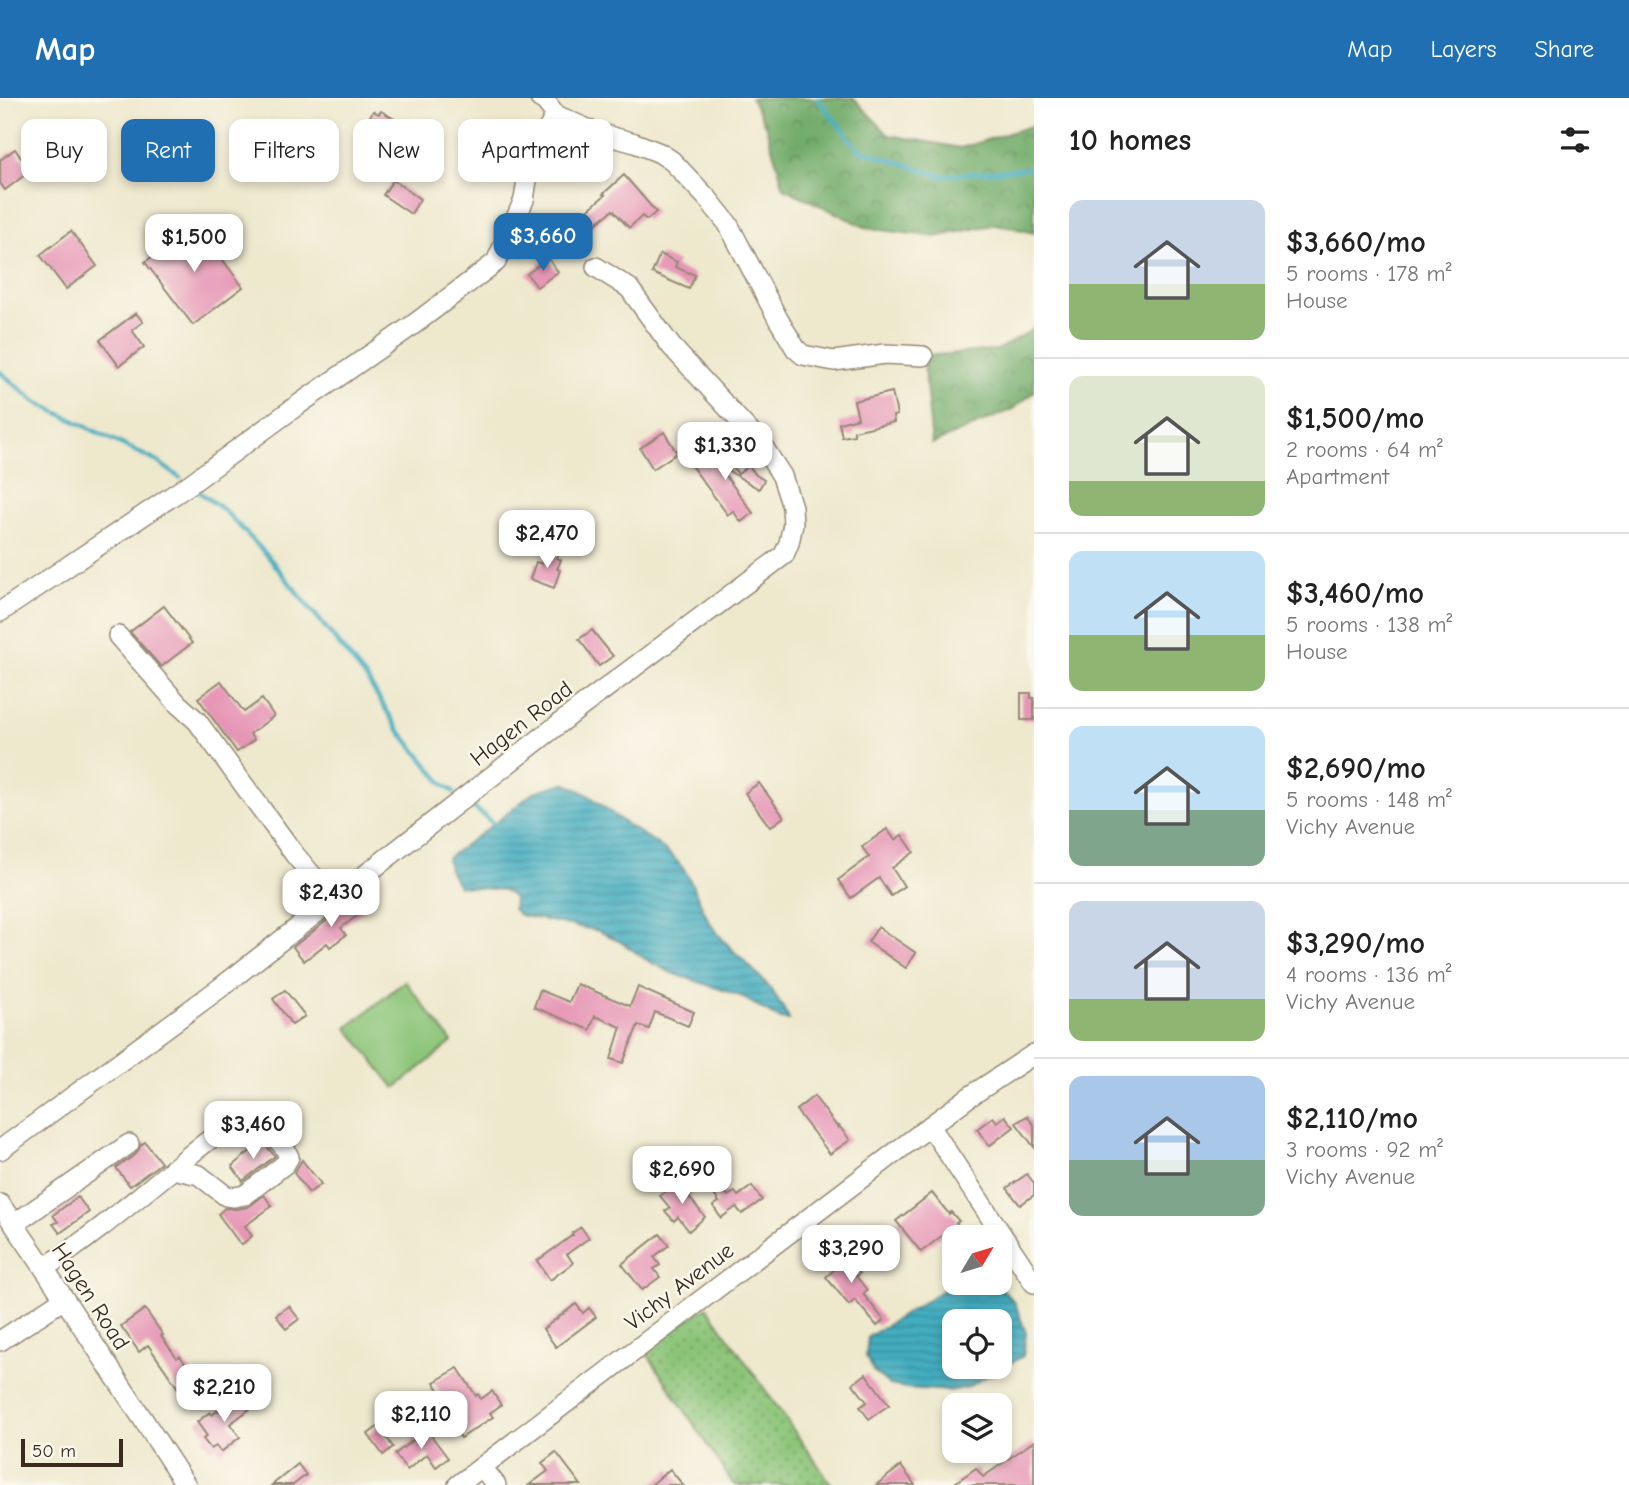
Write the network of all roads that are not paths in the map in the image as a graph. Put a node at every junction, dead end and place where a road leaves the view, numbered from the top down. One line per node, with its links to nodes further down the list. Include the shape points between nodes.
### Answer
1 (540, 98): 2 (street)
2 (556, 116): 4 (street, via 673,161 728,224 784,329 803,355 834,361 886,354); 5 (street, via 530,160 524,200 496,262 190,484)
3 (596, 267): 7 (street, Hagen Road, via 629,288 671,346 762,445 782,476 792,507 789,543 784,555)
4 (923, 356)
5 (0, 612)
6 (118, 636): 7 (street, via 197,722)
7 (333, 900): 11 (street, Hagen Road)
8 (1034, 1054): 9 (street, Vichy Avenue)
9 (930, 1126): 16 (street); 19 (street, Vichy Avenue)
10 (129, 1143): 14 (street)
11 (0, 1150)
12 (173, 1169): 12 (street, via 199,1175 234,1197 245,1195 289,1157 267,1132 239,1125 225,1130); 15 (street)
13 (0, 1204): 14 (street, Hagen Road)
14 (13, 1224): 15 (street, Hagen Road)
15 (44, 1268): 17 (street, Hagen Road)
16 (1034, 1283)
17 (64, 1299): 18 (street); 20 (street, Hagen Road)
18 (0, 1341)
19 (482, 1466): 21 (street, Vichy Avenue); 22 (street)
20 (186, 1485)
21 (458, 1485)
22 (496, 1485)

